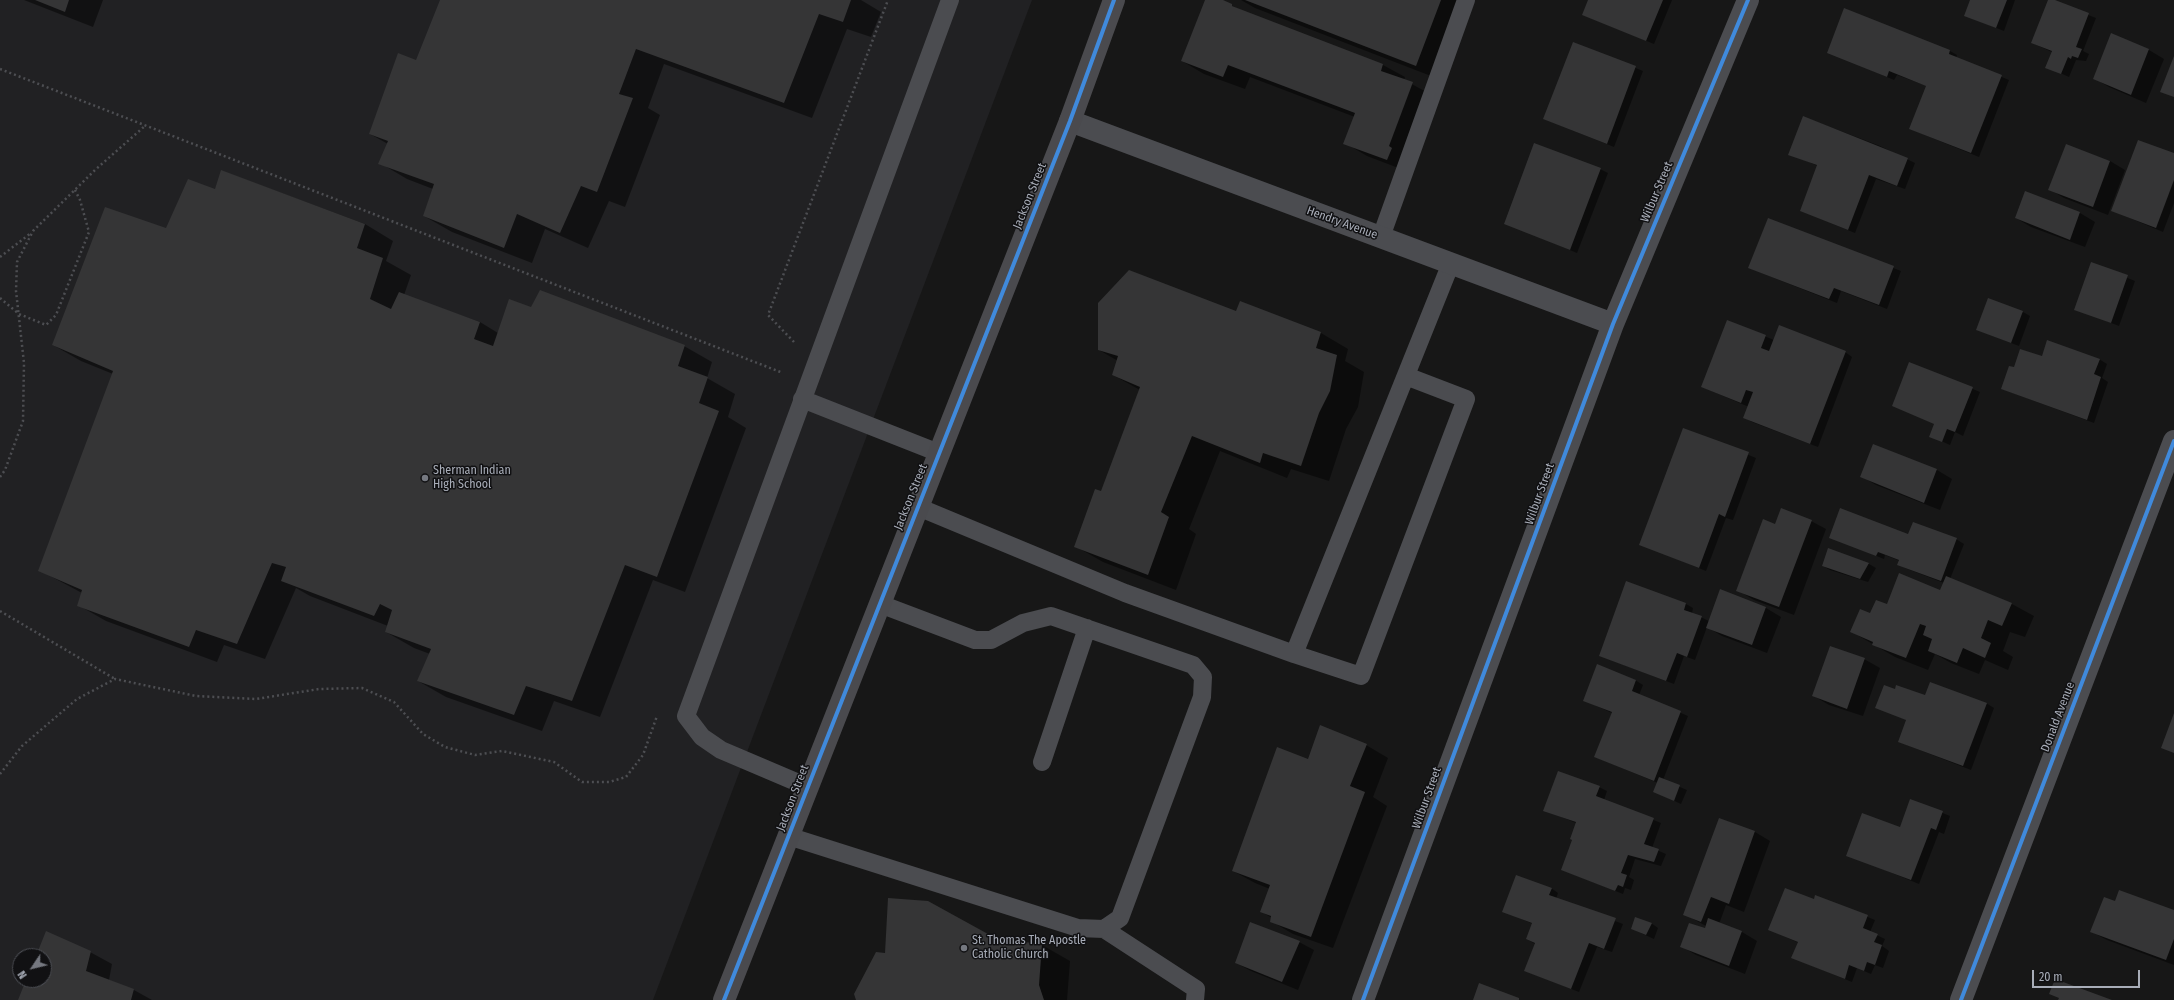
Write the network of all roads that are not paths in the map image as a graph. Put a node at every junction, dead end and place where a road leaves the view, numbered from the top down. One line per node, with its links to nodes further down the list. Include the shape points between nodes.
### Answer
1 (950, 0): 10 (lane)
2 (1114, 0): 5 (street, Jackson Street)
3 (1466, 0): 6 (lane)
4 (1748, 0): 8 (street, Wilbur Street)
5 (1070, 121): 6 (street, Hendry Avenue); 12 (street, Jackson Street)
6 (1381, 238): 7 (street, Hendry Avenue)
7 (1452, 263): 8 (street, Hendry Avenue); 9 (lane)
8 (1613, 324): 23 (street, Wilbur Street)
9 (1406, 376): 16 (lane); 16 (lane, via 1466,399 1361,676)
10 (802, 399): 12 (lane); 18 (lane, via 686,716 702,737 721,750)
11 (2174, 441): 24 (street, Donald Avenue)
12 (939, 453): 13 (street, Jackson Street)
13 (918, 507): 14 (street, Jackson Street); 16 (lane, via 1125,593)
14 (880, 604): 15 (lane, via 975,640 991,640 1023,623 1051,616); 18 (street, Jackson Street)
15 (1087, 628): 17 (lane); 20 (lane, via 1193,665 1203,677 1202,697 1120,918)
16 (1294, 654)
17 (1042, 762)
18 (808, 787): 19 (street, Jackson Street)
19 (788, 836): 20 (lane, via 1078,928); 21 (street, Jackson Street)
20 (1104, 929): 22 (lane, via 1196,989)
21 (724, 1000)
22 (1195, 1000)
23 (1363, 1000)
24 (1961, 1000)

